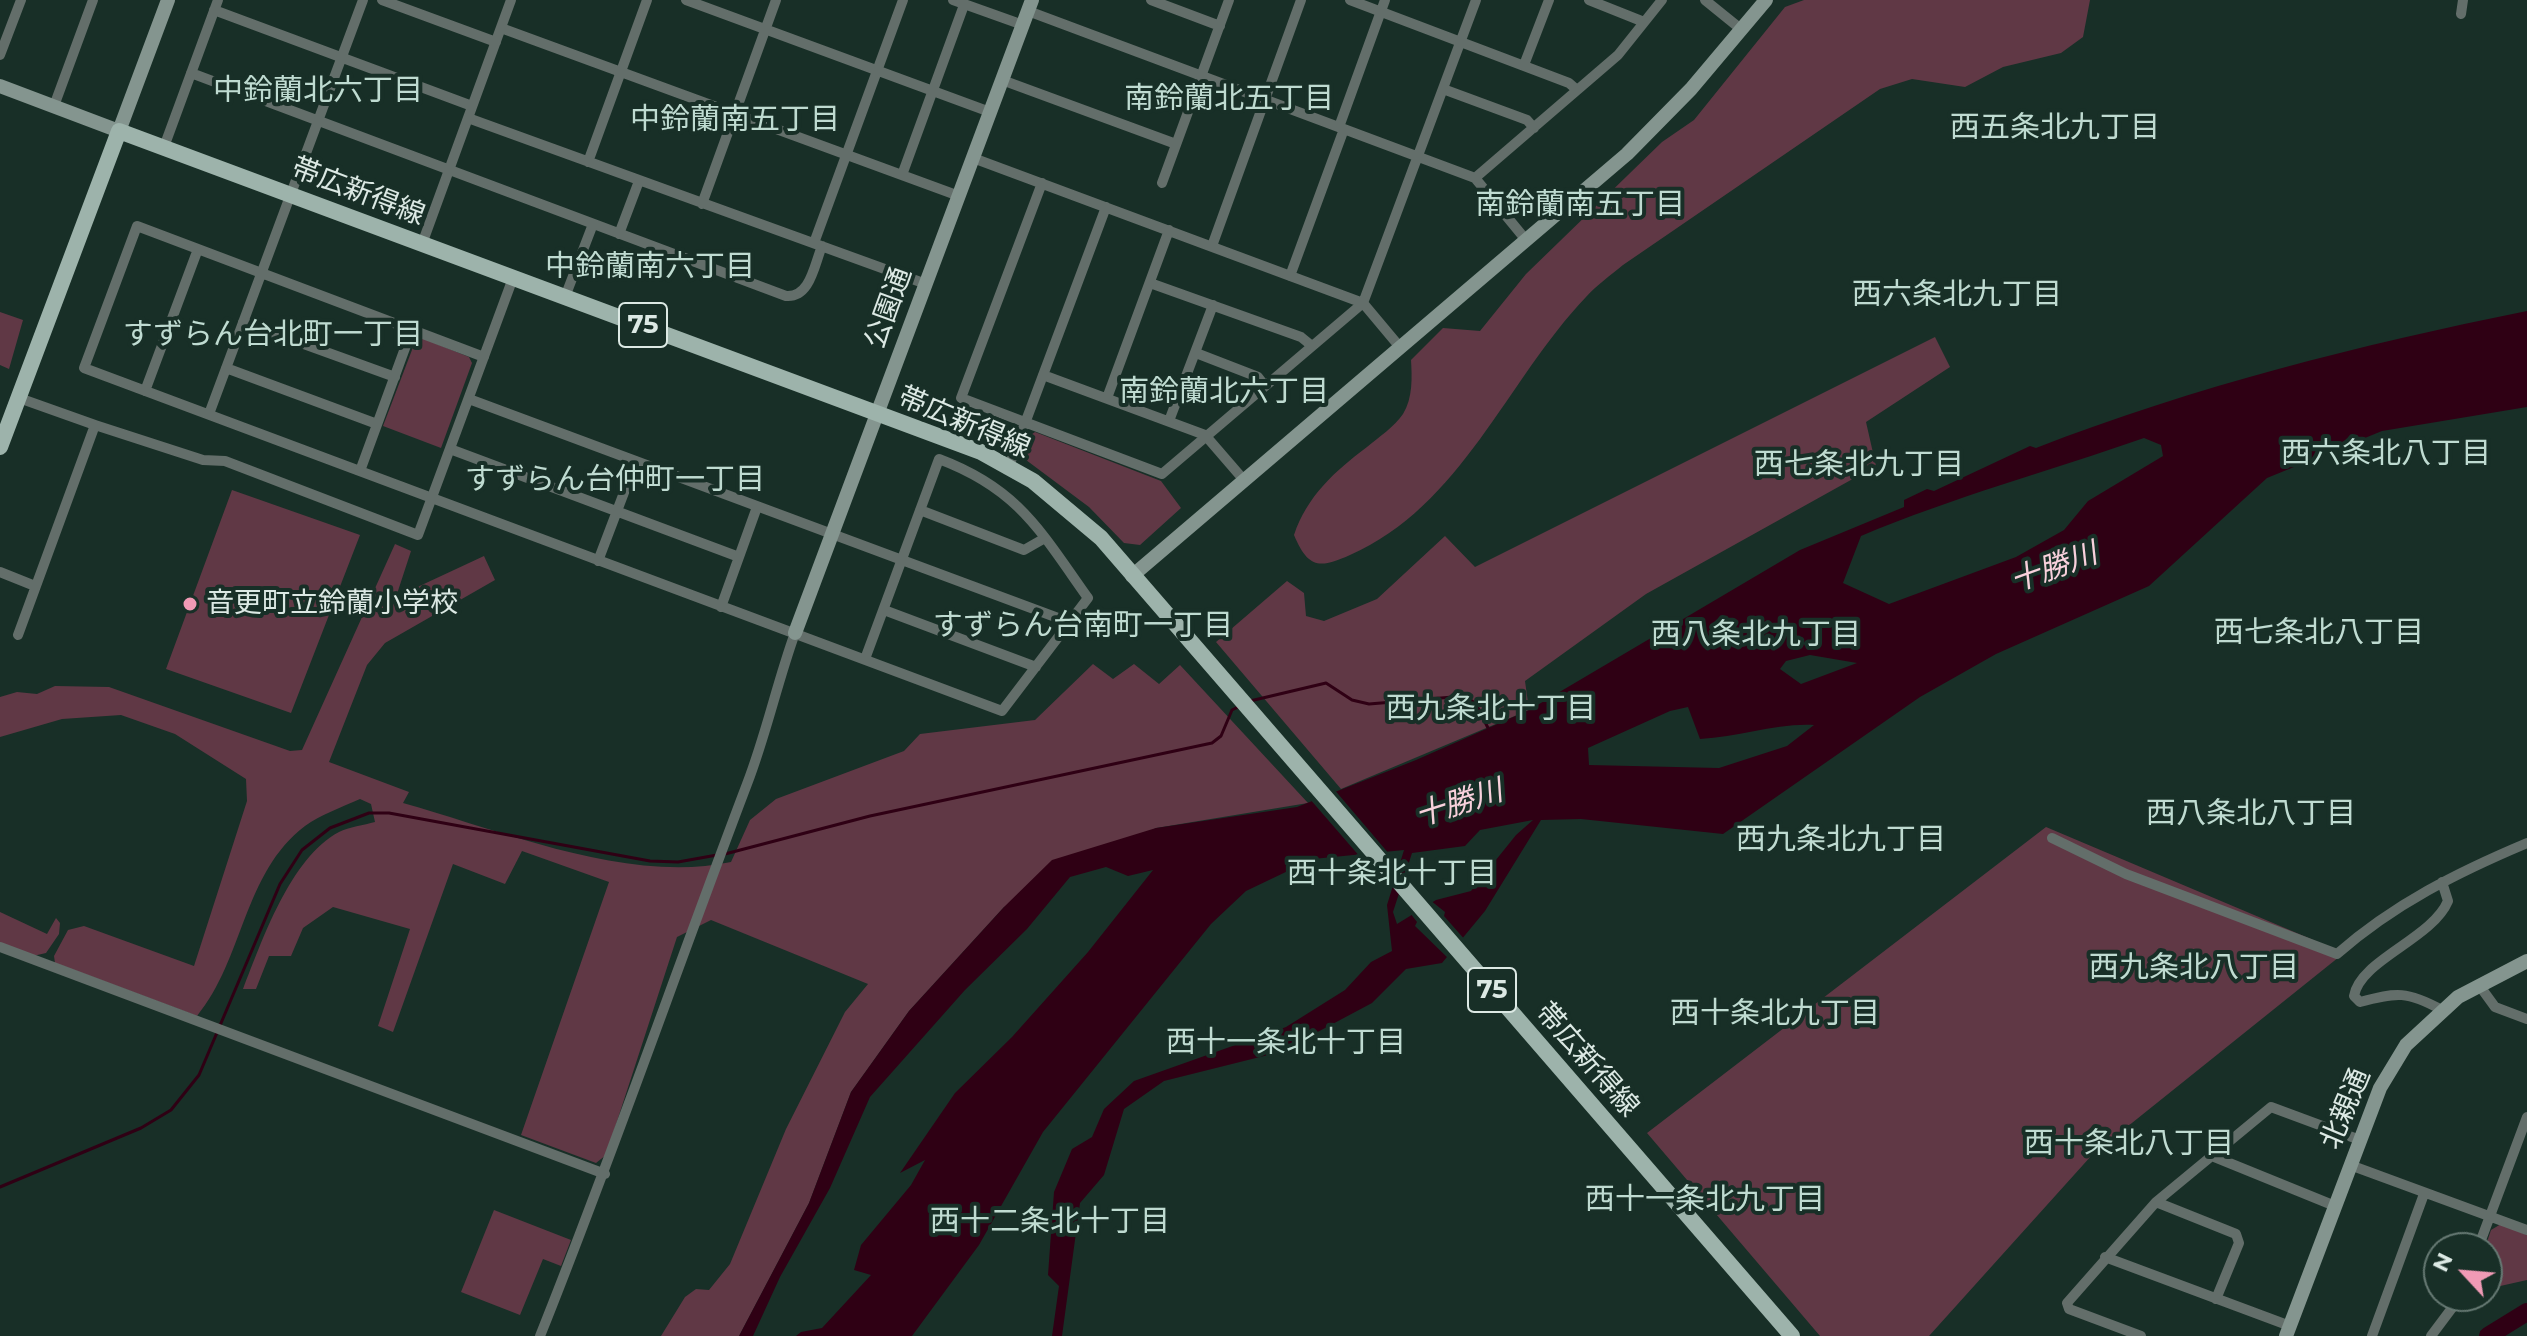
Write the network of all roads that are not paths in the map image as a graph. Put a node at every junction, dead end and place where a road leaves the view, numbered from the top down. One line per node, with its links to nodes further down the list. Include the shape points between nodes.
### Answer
1 (21, 0): 35 (street)
2 (93, 0): 48 (street)
3 (168, 0): 56 (street)
4 (363, 0): 36 (street)
5 (382, 0): 33 (street)
6 (511, 0): 30 (street)
7 (647, 0): 40 (street)
8 (686, 0): 31 (street)
9 (776, 0): 31 (street)
10 (903, 0): 38 (street)
11 (953, 0): 24 (street)
12 (1151, 0): 29 (street)
13 (1229, 0): 29 (street)
14 (1301, 0): 47 (street)
15 (1350, 0): 25 (street)
16 (1476, 0): 34 (street)
17 (1549, 0): 37 (street)
18 (1589, 0): 28 (street)
19 (1662, 0): 28 (street)
20 (1705, 0): 32 (street)
21 (1766, 0): 32 (street)
22 (2463, 0): 27 (street)
23 (216, 5): 36 (street); 39 (street)
24 (964, 5): 26 (street); 45 (street)
25 (1383, 6): 34 (street); 54 (street)
26 (1028, 12): 41 (street); 42 (street, 公園通)
27 (2461, 14)
28 (1644, 22): 46 (street, via 1618,55)
29 (1220, 26): 41 (street)
30 (501, 28): 33 (street); 40 (street)
31 (765, 29): 38 (street); 51 (street)
32 (1742, 30): 76 (street, via 1662,120)
33 (496, 42): 49 (street)
34 (1461, 42): 37 (street); 44 (street)
35 (0, 55)
36 (342, 57): 49 (street); 53 (street)
37 (1524, 65): 46 (street)
38 (877, 70): 45 (street); 59 (street)
39 (191, 73): 53 (street); 58 (street)
40 (621, 73): 51 (street); 62 (street)
41 (1201, 76): 47 (street); 57 (street)
42 (1002, 80): 50 (street, 公園通); 57 (street)
43 (0, 86): 48 (street)
44 (1443, 89): 55 (street, via 1527,120); 60 (street)
45 (933, 90): 50 (street); 64 (street)
46 (1577, 90): 55 (street)
47 (1266, 100): 54 (street); 79 (street)
48 (54, 106): 56 (street)
49 (472, 106): 52 (street)
50 (990, 112): 61 (street, 公園通)
51 (734, 114): 59 (street); 71 (street)
52 (468, 118): 62 (street); 63 (street)
53 (318, 122): 63 (street); 69 (street)
54 (1341, 128): 60 (street); 82 (street)
55 (1534, 128): 65 (street)
56 (119, 131): 58 (main road, 帯広新得線 / 75); 100 (main road)
57 (1176, 144): 68 (street)
58 (164, 147): 69 (main road, 帯広新得線 / 75)
59 (846, 154): 64 (street); 78 (street)
60 (1418, 156): 65 (street); 87 (street)
61 (973, 158): 67 (street); 70 (street, 公園通)
62 (588, 162): 66 (street)
63 (449, 170): 73 (street); 77 (street)
64 (902, 175): 70 (street)
65 (1475, 178): 76 (street)
66 (639, 181): 71 (street); 75 (street)
67 (1042, 183): 72 (street); 106 (street, via 961,398)
68 (1162, 183)
69 (291, 195): 77 (main road, 帯広新得線 / 75); 81 (street)
70 (959, 196): 85 (street, 公園通)
71 (702, 204): 78 (street)
72 (1106, 207): 74 (street); 96 (street)
73 (593, 224): 75 (street); 86 (street)
74 (1169, 230): 79 (street); 84 (street)
75 (619, 234): 78 (street, via 786,296 804,292)
76 (1526, 240): 92 (street)
77 (422, 244): 83 (main road, 帯広新得線 / 75)
78 (818, 245): 85 (street)
79 (1212, 246): 82 (street)
80 (198, 249): 81 (street); 99 (street); 99 (street, via 137,226 84,368)
81 (262, 273): 89 (street); 90 (street)
82 (1290, 276): 87 (street)
83 (513, 278): 86 (main road, 帯広新得線 / 75); 94 (street)
84 (1150, 283): 88 (street); 101 (street)
85 (926, 284): 104 (street, 公園通)
86 (565, 297): 104 (main road, 帯広新得線 / 75)
87 (1363, 303): 91 (street); 92 (street)
88 (1213, 305): 91 (street, via 1301,337); 93 (street)
89 (243, 322): 95 (street); 97 (street)
90 (412, 329): 94 (street); 97 (street)
91 (1312, 346): 98 (street)
92 (1399, 346): 115 (street)
93 (1196, 353): 98 (street, via 1258,377); 105 (street)
94 (484, 357): 102 (street)
95 (226, 368): 103 (street); 107 (street)
96 (1043, 375): 101 (street); 106 (street)
97 (395, 377): 107 (street)
98 (1265, 386): 109 (street)
99 (145, 391): 103 (street)
100 (19, 398): 108 (street); 110 (main road)
101 (1107, 398): 105 (street)
102 (469, 399): 111 (street); 112 (street)
103 (209, 414): 114 (street)
104 (877, 414): 113 (main road, 帯広新得線 / 75); 120 (street, 公園通)
105 (1169, 421): 109 (street)
106 (1025, 423): 109 (street, via 1162,474); 113 (street)
107 (377, 424): 114 (street)
108 (95, 425): 116 (street, via 203,460 225,461 418,535); 127 (street)
109 (1205, 435): 115 (street)
110 (0, 447)
111 (450, 449): 116 (street); 119 (street)
112 (636, 461): 117 (street); 119 (street)
113 (1009, 466): 126 (main road, 帯広新得線 / 75, via 1101,538)
114 (360, 471): 116 (street)
115 (1243, 479): 126 (street)
116 (431, 498): 124 (street)
117 (757, 507): 120 (street); 122 (street)
118 (920, 510): 121 (street, via 1024,550); 121 (street, via 939,459 1000,488); 123 (street)
119 (617, 512): 122 (street); 124 (street)
120 (833, 534): 123 (street); 131 (street, 公園通)
121 (1045, 538): 130 (street, via 1088,598)
122 (739, 557): 128 (street)
123 (902, 560): 129 (street); 130 (street)
124 (598, 561): 128 (street)
125 (0, 572): 127 (street)
126 (1132, 576): 159 (main road, 帯広新得線 / 75)
127 (35, 586): 132 (street)
128 (721, 607): 131 (street)
129 (884, 610): 133 (street); 134 (street)
130 (1068, 625): 134 (street)
131 (795, 633): 133 (street); 147 (street, via 753,768)
132 (18, 635)
133 (865, 659): 134 (street, via 1002,711)
134 (1036, 667)
135 (2052, 838): 137 (street, via 2126,874 2337,954 2371,924)
136 (2527, 843): 137 (street)
137 (2442, 882): 141 (street, via 2448,901 2438,921 2374,969 2355,986 2354,996 2360,1002 2393,993 2411,995)
138 (0, 947): 147 (street)
139 (2527, 961): 140 (street, 北親通)
140 (2479, 985): 141 (street, 北親通); 142 (street, via 2495,1007)
141 (2442, 1010): 144 (street, 北親通, via 2406,1045 2380,1088)
142 (2527, 1019)
143 (2527, 1117): 151 (street)
144 (2360, 1140): 145 (street, via 2271,1107); 146 (street, 北親通)
145 (2212, 1156): 149 (street); 150 (street)
146 (2350, 1165): 148 (street); 150 (street, 北親通)
147 (605, 1174): 158 (street)
148 (2424, 1194): 151 (street); 161 (street)
149 (2156, 1202): 154 (street); 155 (street, via 2236,1234 2239,1243)
150 (2335, 1206): 157 (street, 北親通)
151 (2490, 1217): 152 (street); 153 (street)
152 (2527, 1230)
153 (2484, 1232)
154 (2105, 1257): 155 (street); 160 (street, via 2070,1295 2069,1309)
155 (2216, 1299): 157 (street)
156 (2452, 1312): 162 (street)
157 (2290, 1332)
158 (540, 1336)
159 (1792, 1336)
160 (2141, 1336)
161 (2372, 1336)
162 (2431, 1336)

